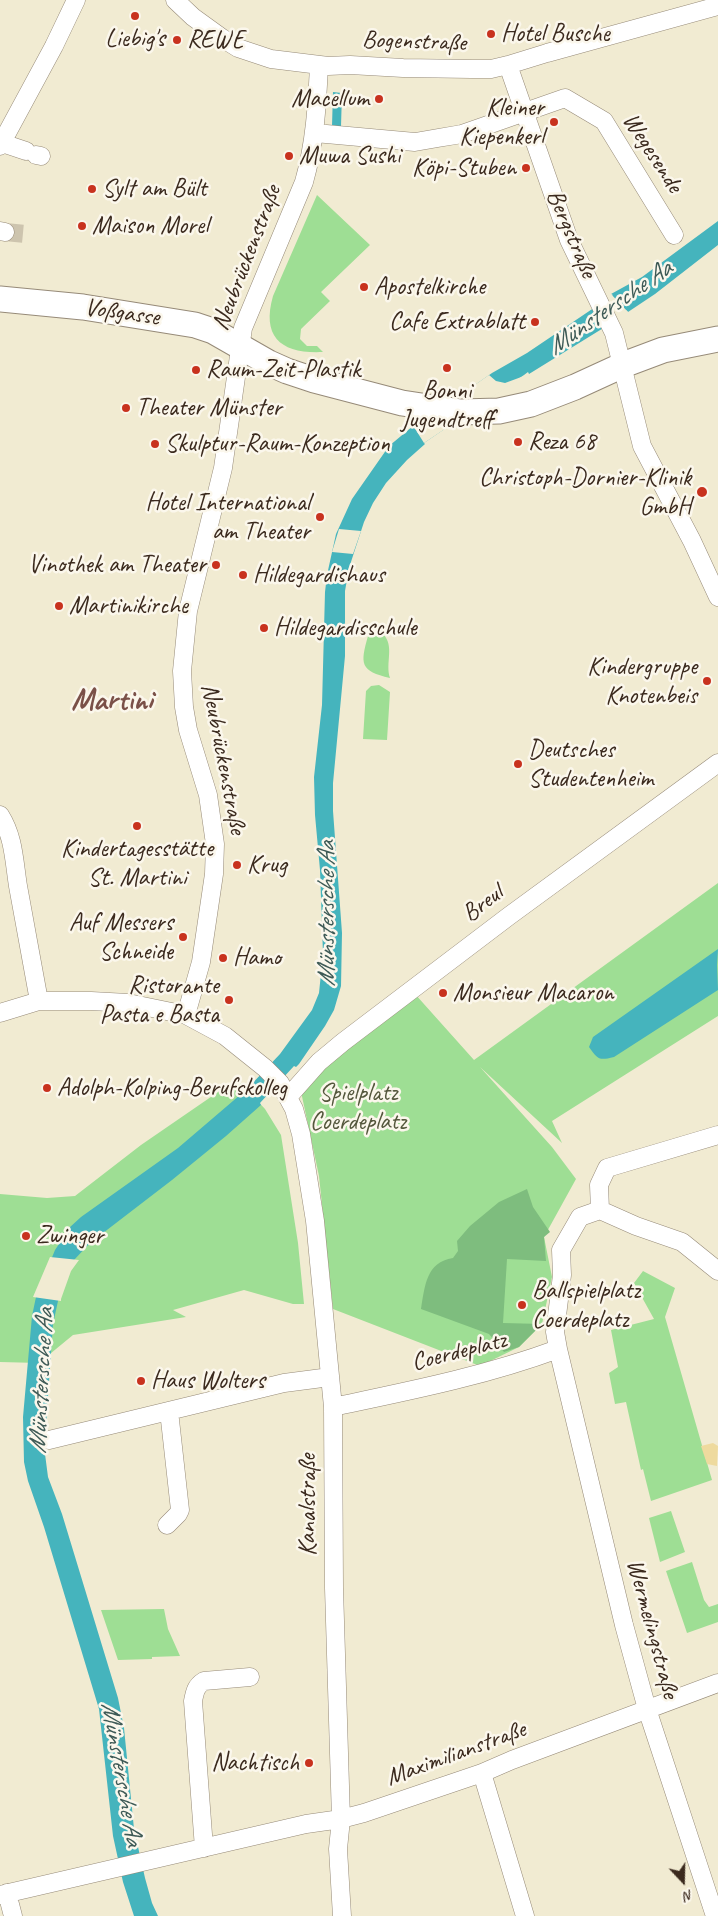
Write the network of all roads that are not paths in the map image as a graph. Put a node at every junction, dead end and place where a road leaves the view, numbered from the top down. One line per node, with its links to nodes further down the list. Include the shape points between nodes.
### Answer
1 (76, 0): 8 (street)
2 (175, 0): 5 (street, Bogenstraße, via 238,48 255,55)
3 (718, 6): 4 (street, Bogenstraße)
4 (508, 65): 5 (street, Bogenstraße, via 491,69); 6 (street, Bergstraße)
5 (319, 66): 7 (street, Neubrückenstraße)
6 (524, 111): 7 (street, Wegesende, via 462,134 415,142); 10 (street, Wegesende, via 565,98 604,121); 14 (street, Bergstraße, via 570,240 610,324)
7 (315, 133): 12 (street, Neubrückenstraße, via 304,182)
8 (1, 144): 9 (street)
9 (35, 154)
10 (674, 235)
11 (0, 299): 12 (main road, Voßgasse, via 176,321)
12 (241, 337): 14 (main road, Voßgasse, via 287,371 402,403 461,412 499,411 531,404); 20 (street, Neubrückenstraße, via 223,468 192,590 183,650 184,707 208,795 215,844 214,874 201,962)
13 (718, 339): 14 (main road, via 663,350)
14 (623, 365): 15 (street, Bergstraße, via 642,446)
15 (718, 597)
16 (718, 762): 21 (street, Breul, via 509,916)
17 (0, 815): 18 (street, via 15,855)
18 (39, 1001): 19 (street); 20 (street, via 111,1002)
19 (0, 1013)
20 (186, 1015): 21 (street, via 225,1036 265,1068)
21 (284, 1090): 26 (street, Kanalstraße, via 299,1123 308,1171)
22 (718, 1135): 23 (street, via 607,1168 599,1185)
23 (600, 1210): 24 (street, via 682,1242); 25 (street, via 580,1217 561,1250 562,1275 555,1332)
24 (718, 1271)
25 (558, 1349): 27 (street, Coerdeplatz, via 444,1384); 33 (street, Wermelingstraße)
26 (330, 1377): 27 (street, Kanalstraße); 28 (street, via 284,1383)
27 (333, 1407): 35 (street, Kanalstraße)
28 (170, 1411): 29 (street); 30 (street, via 180,1510)
29 (49, 1440)
30 (167, 1525)
31 (250, 1678): 36 (street, via 204,1681 197,1685 195,1692 193,1701)
32 (718, 1683): 33 (street, Maximilianstraße)
33 (647, 1710): 34 (street, Maximilianstraße); 41 (street, Wermelingstraße)
34 (482, 1773): 35 (street, Maximilianstraße); 40 (street)
35 (340, 1819): 36 (street, Maximilianstraße); 39 (street, Kanalstraße, via 338,1849)
36 (204, 1848): 37 (street, Maximilianstraße)
37 (4, 1894): 38 (street)
38 (13, 1916)
39 (342, 1916)
40 (525, 1916)
41 (714, 1916)

